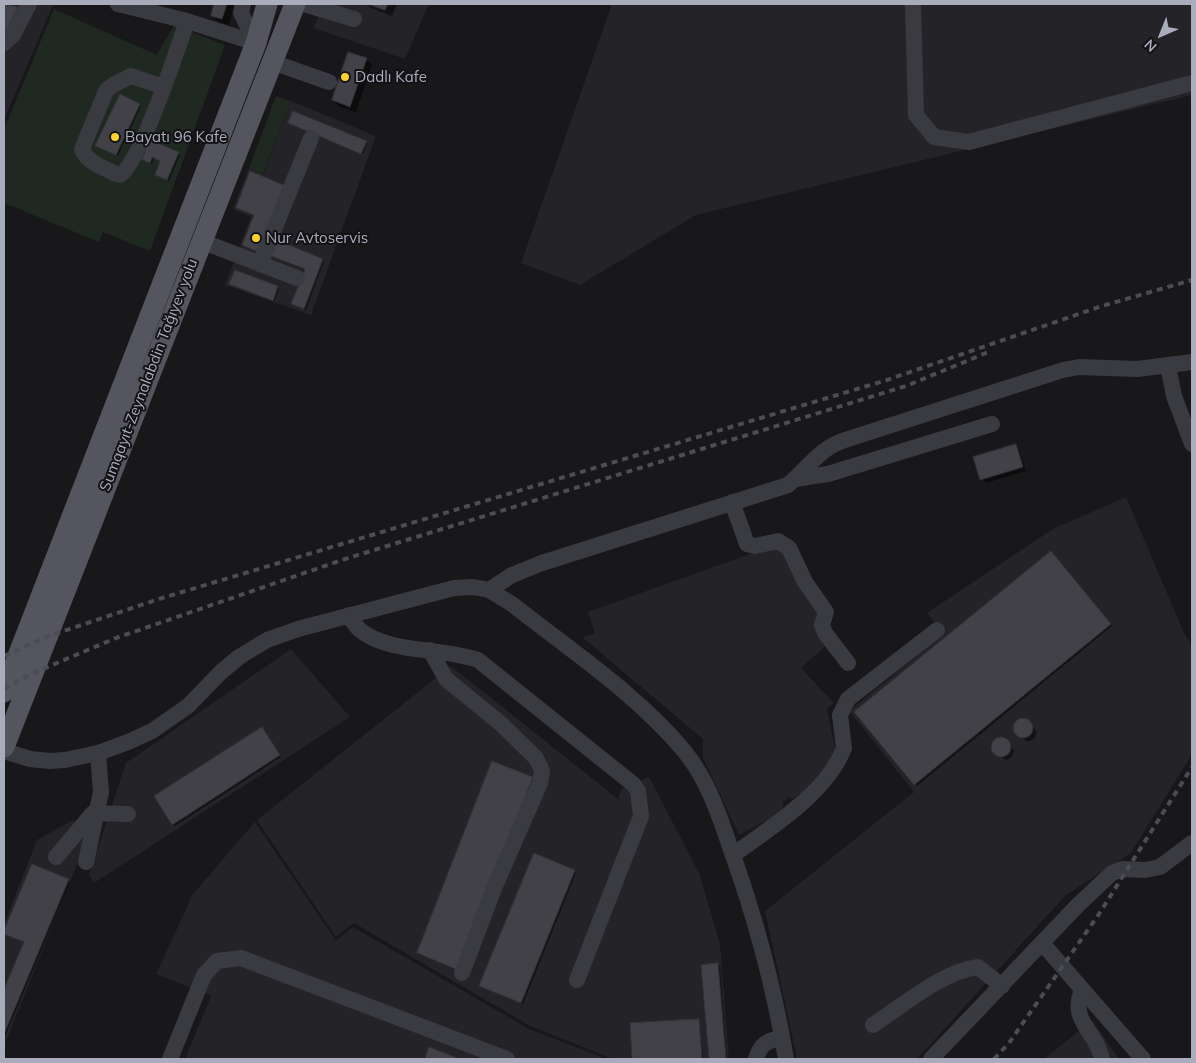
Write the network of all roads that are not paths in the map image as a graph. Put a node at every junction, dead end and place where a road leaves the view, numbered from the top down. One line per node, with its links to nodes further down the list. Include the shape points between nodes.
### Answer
1 (29, 4): 11 (street, via 13,35)
2 (118, 4): 9 (street)
3 (243, 4): 10 (street, via 241,13)
4 (267, 4): 10 (main road, Sumqayıt-Zeynalabdin Tağıyev yolu)
5 (295, 4): 12 (main road, Sumqayıt-Zeynalabdin Tağıyev yolu)
6 (304, 4): 8 (street)
7 (913, 4): 14 (street, via 916,114 934,136 969,142)
8 (354, 19)
9 (187, 21): 10 (street); 15 (street)
10 (256, 43): 31 (main road, Sumqayıt-Zeynalabdin Tağıyev yolu)
11 (4, 44)
12 (272, 62): 13 (street); 17 (main road, Sumqayıt-Zeynalabdin Tağıyev yolu)
13 (329, 82)
14 (1192, 84)
15 (164, 87): 15 (street, via 126,171 116,174 89,160 82,149 106,91 112,85 130,76)
16 (311, 138): 18 (street)
17 (201, 241): 18 (street); 32 (main road, Sumqayıt-Zeynalabdin Tağıyev yolu)
18 (260, 264): 19 (street)
19 (297, 278)
20 (1192, 362): 21 (street)
21 (1168, 366): 23 (street, via 1174,396); 24 (street, via 1063,370 834,444 818,454)
22 (992, 424): 24 (street, via 828,474)
23 (1192, 444)
24 (795, 479): 25 (street, via 777,490)
25 (732, 502): 26 (street, via 542,563 512,575); 30 (street, via 747,544 755,546 778,541 789,548 805,582 826,612 822,625 825,633)
26 (489, 590): 27 (street, via 454,588); 38 (street, via 528,616 662,726 704,779)
27 (349, 615): 29 (street, via 358,629 384,643); 34 (street, via 267,640 221,672 188,706 165,723)
28 (937, 630): 38 (street, via 848,699 840,715 844,748 821,784 787,816)
29 (430, 650): 42 (street, via 446,679 521,742 536,758 542,771 540,783 495,886); 43 (street, via 478,660 638,791 641,816)
30 (848, 663)
31 (4, 692)
32 (4, 747)
33 (4, 751): 34 (street, via 50,761)
34 (98, 754): 35 (street, via 101,792)
35 (98, 812): 36 (street); 39 (street, via 84,821); 40 (street)
36 (128, 814)
37 (1192, 843): 41 (street, via 1160,867 1145,870 1122,868 1112,873)
38 (733, 855): 47 (street, via 759,936)
39 (56, 857)
40 (86, 862)
41 (1042, 944): 44 (street); 45 (street)
42 (462, 973)
43 (578, 980)
44 (1002, 986): 46 (street, via 978,967 966,968 948,976); 52 (street)
45 (1082, 990): 53 (street, via 1077,1003 1078,1012); 54 (street)
46 (873, 1025)
47 (782, 1038): 50 (street, via 761,1046); 51 (street)
48 (170, 1059): 49 (street, via 204,975 217,960 241,958)
49 (507, 1059)
50 (756, 1059)
51 (786, 1059)
52 (931, 1059)
53 (1102, 1059)
54 (1143, 1059)

